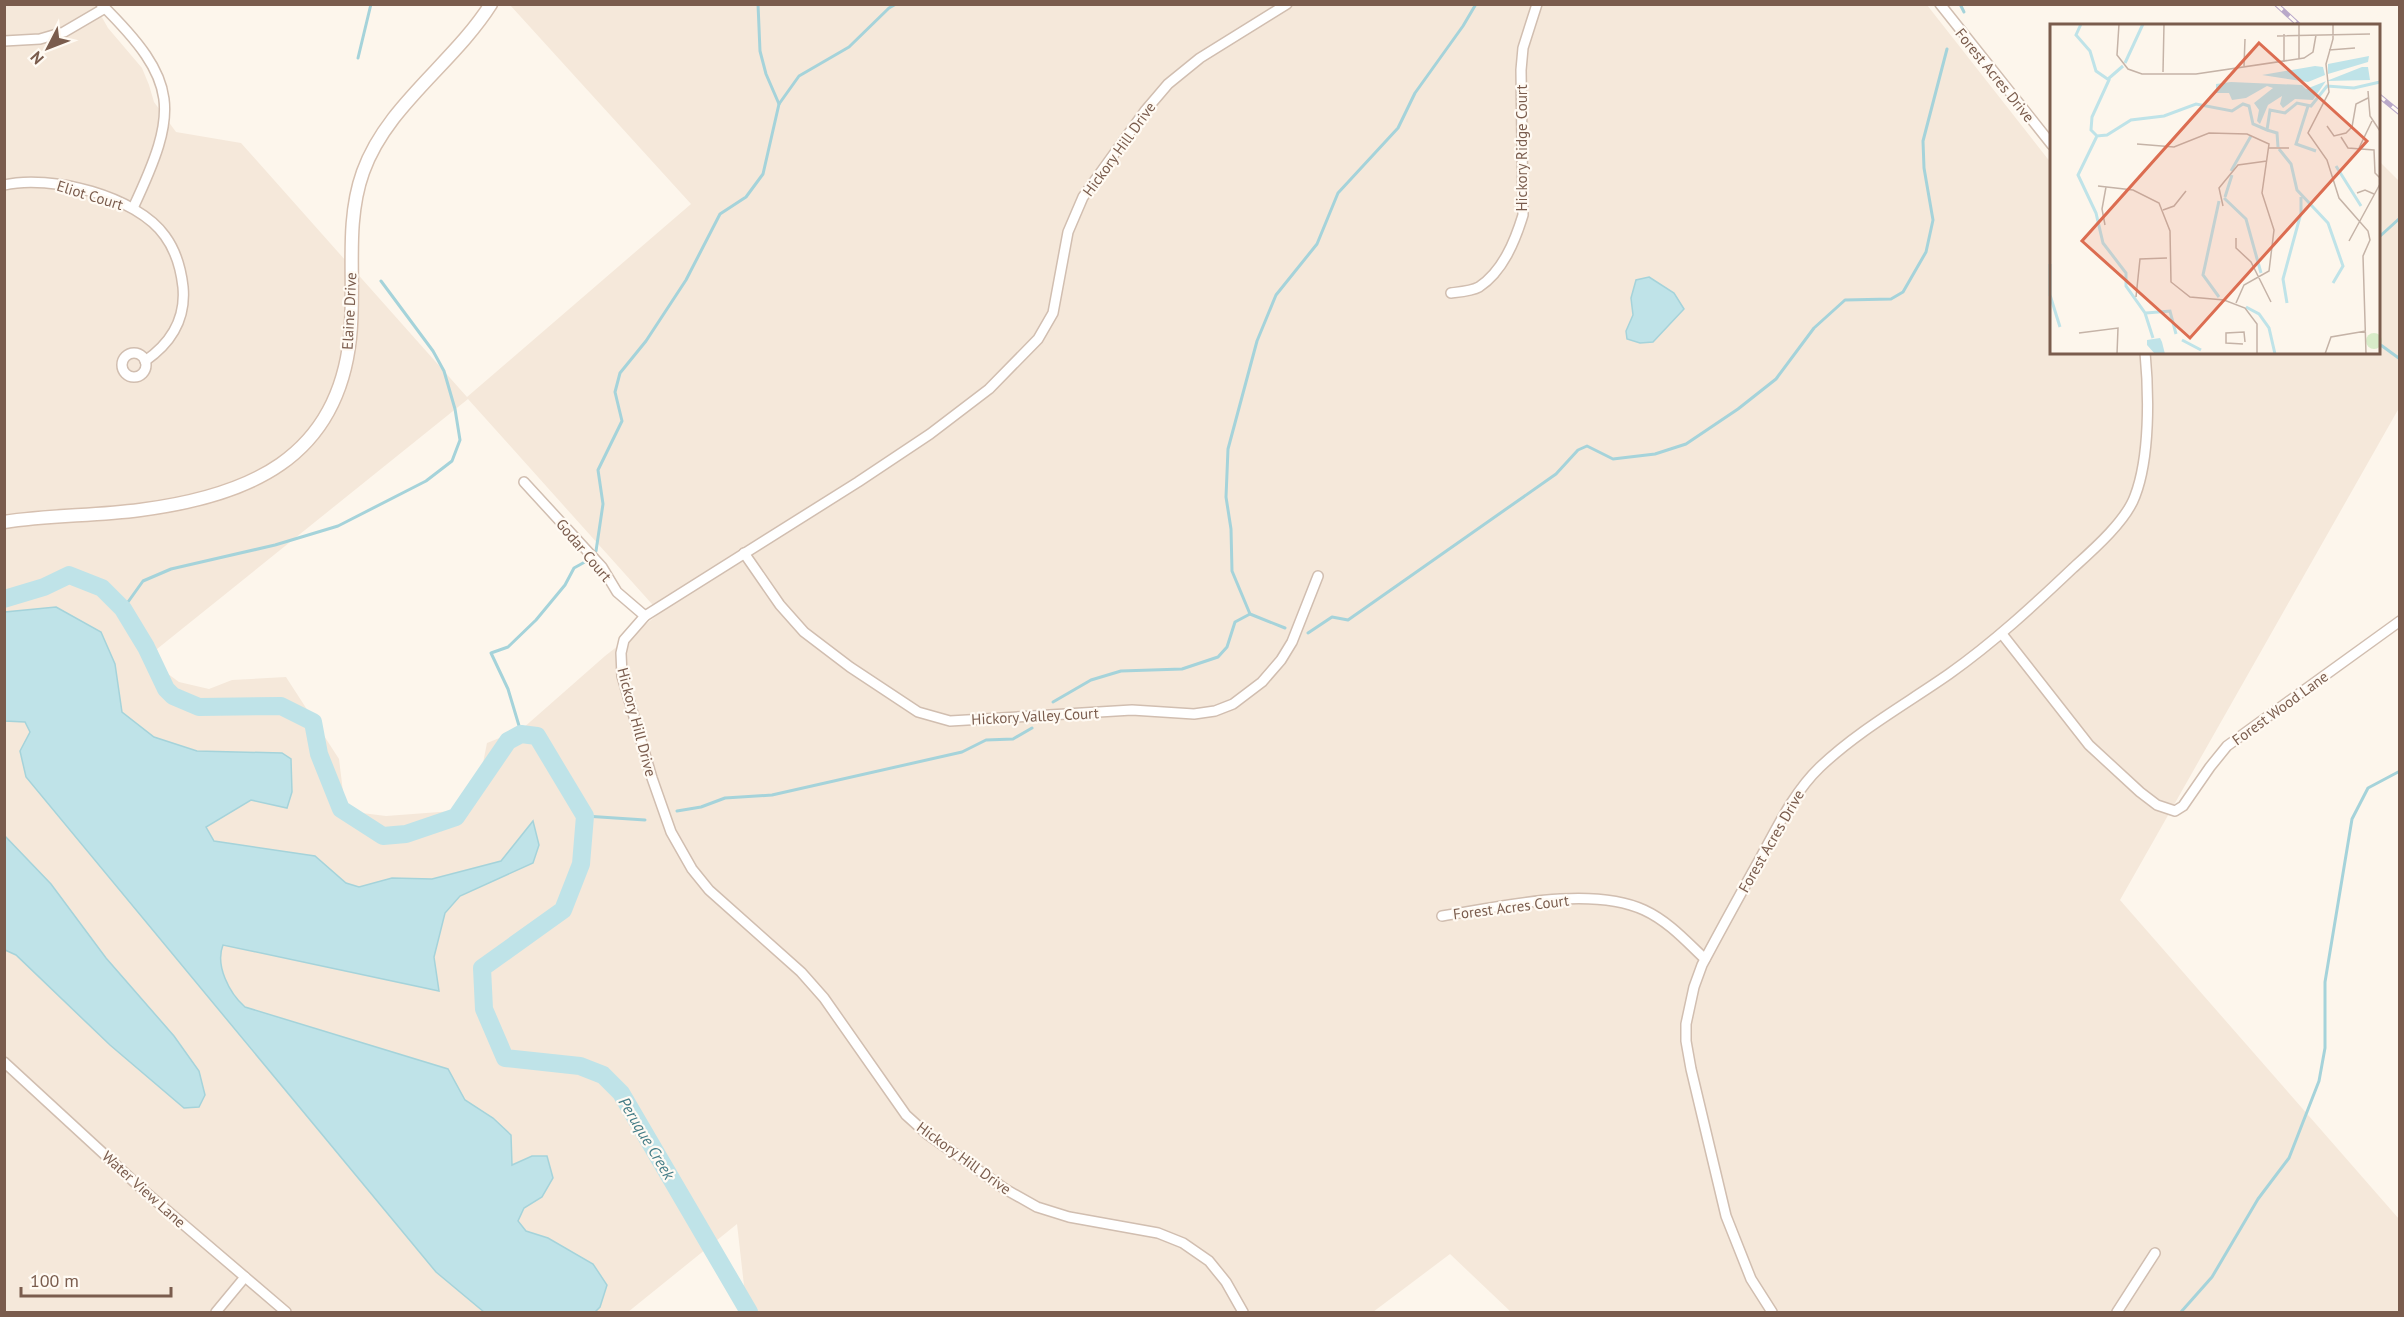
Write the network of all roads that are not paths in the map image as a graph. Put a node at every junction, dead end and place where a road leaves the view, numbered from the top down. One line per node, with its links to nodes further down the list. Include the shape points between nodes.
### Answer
1 (491, 4): 14 (street, Elaine Drive, via 462,45 406,102 370,154 352,217 350,338 345,371 330,412 306,443 288,460 262,475 199,499 141,510)
2 (1287, 4): 15 (street, Hickory Hill Drive, via 1200,58 1168,84 1145,111 1083,197 1068,232 1053,313 1038,339 1016,363 930,434)
3 (1537, 4): 10 (street, Hickory Ridge Court, via 1523,48 1521,70 1523,215 1513,243 1492,276 1477,288)
4 (1940, 4): 7 (street, Forest Acres Drive)
5 (103, 6): 6 (street, via 64,32 40,39); 9 (street, via 147,55 162,84 165,101 159,150)
6 (4, 41)
7 (2050, 142)
8 (4, 185): 9 (street, Eliot Court, via 55,183)
9 (133, 208): 12 (street, Eliot Court, via 164,234 173,248 184,297 174,333)
10 (1451, 293)
11 (2145, 354): 19 (street, Forest Acres Drive, via 2148,383 2143,466 2134,498 2093,550)
12 (145, 361)
13 (524, 482): 17 (street, Godar Court, via 602,567 617,592)
14 (4, 522)
15 (744, 553): 16 (street, Hickory Valley Court, via 804,632 918,712 950,721 1132,710 1194,714 1233,704 1262,682 1281,660); 17 (street, Hickory Hill Drive)
16 (1318, 576)
17 (645, 616): 27 (street, Hickory Hill Drive, via 624,640 622,676 671,832 709,890 801,972 824,998 906,1115 927,1134 1037,1207 1069,1217 1158,1233 1183,1243 1209,1261)
18 (2400, 621): 19 (street, Forest Wood Lane, via 2227,746 2183,806 2175,811 2157,805 2140,792 2089,745)
19 (2002, 634): 21 (street, Forest Acres Drive, via 1864,730 1820,767 1789,807)
20 (1442, 915): 21 (street, Forest Acres Court, via 1546,900 1614,902 1643,909 1670,925)
21 (1705, 958): 28 (street, Forest Acres Drive, via 1686,1024 1691,1069 1726,1216 1751,1279)
22 (4, 1062): 24 (street, Water View Lane)
23 (2155, 1253): 29 (street)
24 (245, 1277): 25 (street); 26 (street, Water View Lane)
25 (216, 1312)
26 (286, 1312)
27 (1243, 1312)
28 (1772, 1312)
29 (2116, 1312)

